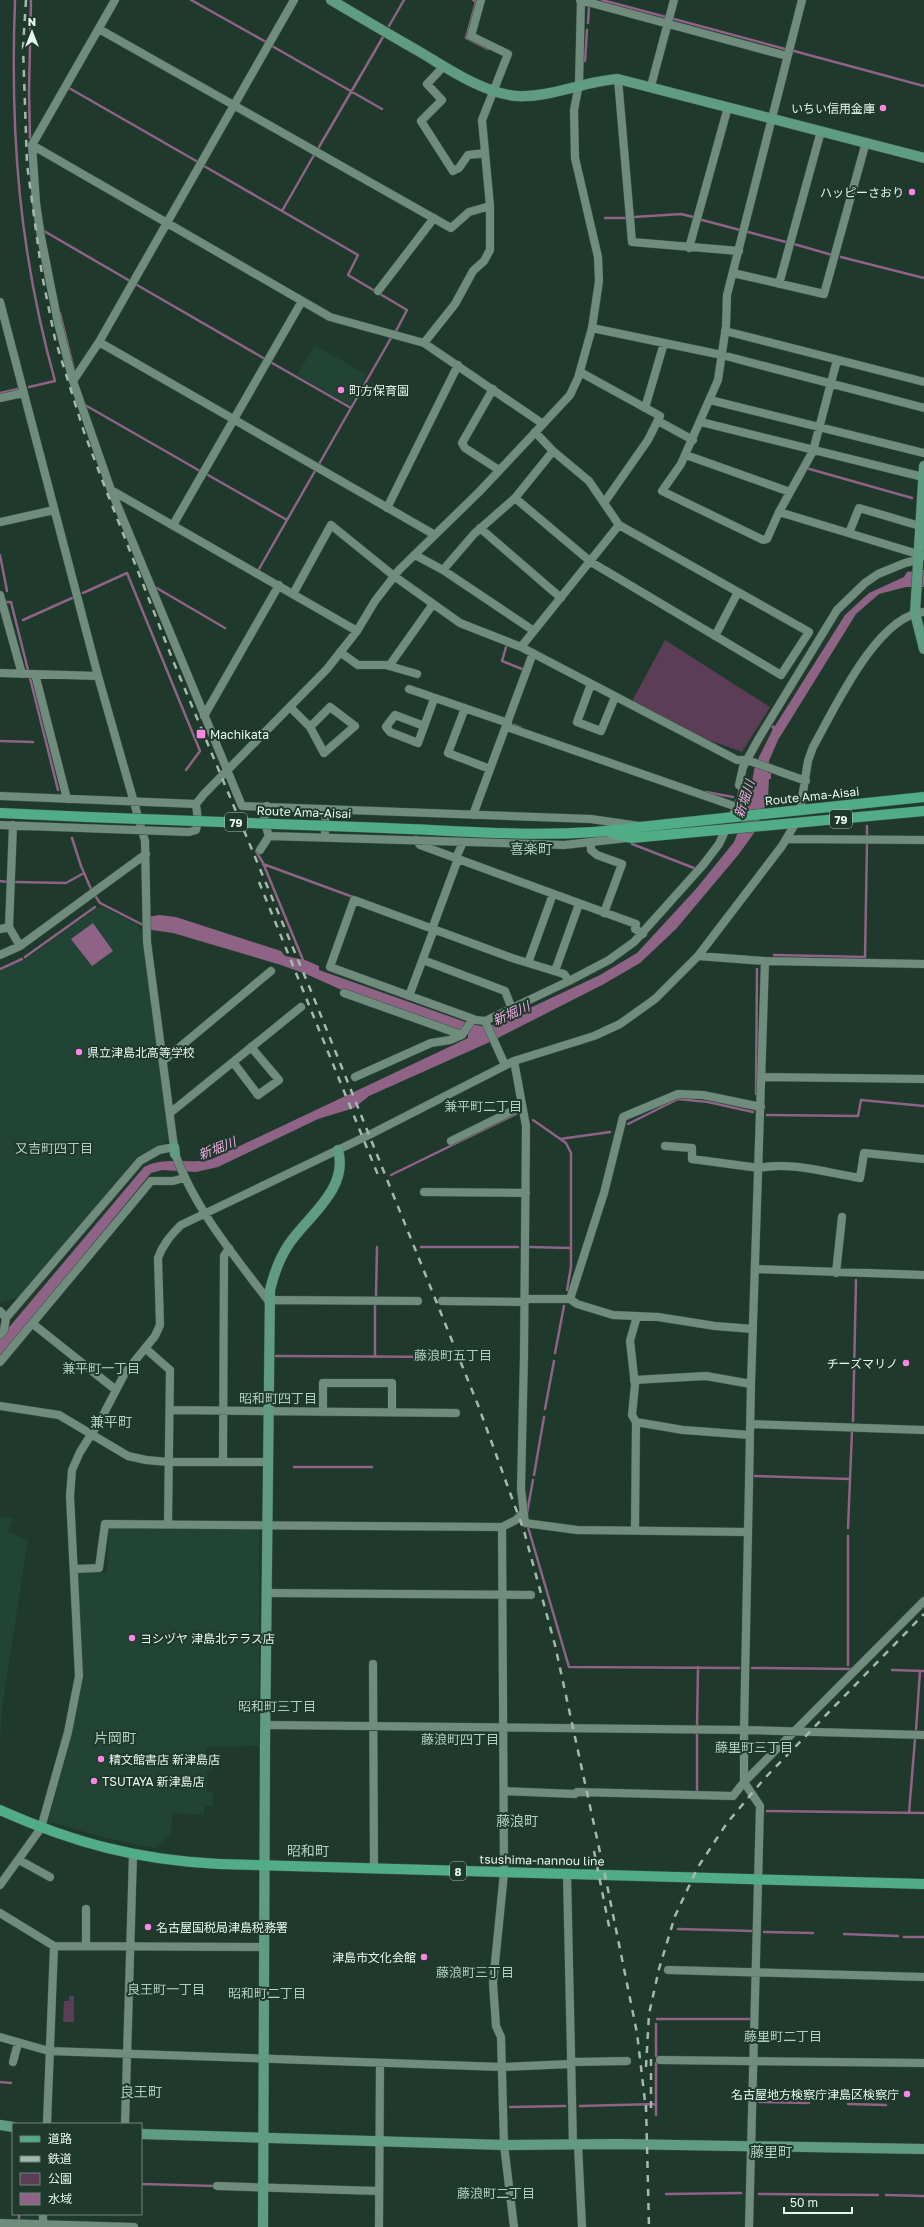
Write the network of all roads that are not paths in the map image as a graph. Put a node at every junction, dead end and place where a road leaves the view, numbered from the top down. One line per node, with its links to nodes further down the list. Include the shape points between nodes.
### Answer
1 (115, 0): 9 (street)
2 (294, 0): 16 (street)
3 (331, 0): 11 (street)
4 (481, 0): 15 (street, via 471,36 508,54)
5 (581, 0): 8 (street); 13 (street)
6 (674, 0): 8 (street)
7 (802, 0): 10 (street)
8 (667, 25): 10 (street); 14 (street)
9 (99, 29): 16 (street); 21 (street)
10 (787, 56): 18 (street)
11 (444, 66): 15 (street); 22 (street, via 427,84 442,100 421,121 453,171 459,168 468,156)
12 (618, 79): 13 (street); 14 (street); 27 (street, via 632,242)
13 (579, 84): 15 (street, via 539,95 517,96); 34 (street, via 574,110 575,158 598,257 599,281)
14 (651, 86): 17 (street)
15 (494, 92): 22 (street, via 482,120)
16 (235, 105): 25 (street); 26 (street)
17 (728, 107): 18 (street); 27 (street)
18 (771, 118): 19 (street); 28 (street)
19 (821, 131): 20 (street); 30 (street)
20 (866, 142): 23 (street); 30 (street, via 824,294)
21 (32, 145): 26 (street); 43 (street, via 36,203 43,245 57,316)
22 (485, 154): 24 (street)
23 (924, 158)
24 (490, 206): 25 (street, via 469,212 451,228); 37 (street, via 490,250 484,262 473,271 455,304)
25 (434, 218): 31 (street)
26 (167, 224): 32 (street); 36 (street)
27 (690, 248): 28 (street)
28 (738, 251): 29 (street)
29 (733, 273): 30 (street); 35 (street, via 727,295)
30 (779, 284)
31 (378, 291)
32 (302, 301): 37 (street, via 330,318); 52 (street)
33 (0, 302): 47 (street)
34 (592, 328): 38 (street); 42 (street)
35 (725, 331): 39 (street); 40 (street)
36 (99, 342): 43 (street); 52 (street)
37 (424, 343): 41 (street)
38 (664, 343): 39 (street); 50 (street)
39 (722, 355): 45 (street); 49 (street, via 718,380)
40 (837, 360): 44 (street); 45 (street)
41 (458, 365): 46 (street); 70 (street)
42 (580, 372): 50 (street); 55 (street, via 570,395)
43 (74, 381): 66 (street)
44 (924, 382)
45 (830, 384): 51 (street); 56 (street)
46 (493, 389): 55 (street); 64 (street, via 462,443 464,448)
47 (23, 393): 48 (street); 71 (street)
48 (0, 398)
49 (710, 400): 54 (street); 56 (street)
50 (645, 408): 53 (street, via 660,416)
51 (924, 408)
52 (234, 420): 70 (street); 75 (street)
53 (658, 421): 58 (street); 69 (street, via 648,440)
54 (700, 422): 58 (street); 59 (street)
55 (543, 424): 57 (street)
56 (819, 428): 59 (street); 61 (street)
57 (535, 432): 60 (street); 64 (street)
58 (693, 440): 62 (street)
59 (813, 450): 65 (street); 67 (street)
60 (553, 451): 68 (street); 69 (street, via 589,481)
61 (924, 453)
62 (686, 455): 67 (street); 73 (street, via 662,491 763,540 767,539)
63 (924, 466): 65 (street)
64 (499, 470): 80 (street)
65 (923, 477): 72 (street)
66 (111, 490): 75 (street); 111 (street)
67 (790, 492): 73 (street)
68 (515, 498): 78 (street); 83 (street)
69 (604, 503): 76 (street)
70 (387, 508): 80 (street)
71 (54, 510): 74 (street); 104 (street)
72 (922, 510): 77 (street)
73 (780, 512): 79 (street)
74 (0, 522)
75 (173, 525): 86 (street)
76 (619, 525): 83 (street); 87 (street)
77 (920, 526): 79 (street, via 859,508); 82 (street)
78 (480, 528): 84 (street); 89 (street)
79 (849, 533): 82 (street)
80 (435, 535): 81 (street)
81 (415, 555): 84 (street); 85 (street)
82 (919, 559): 92 (street, via 916,589); 115 (street, via 878,574 837,610)
83 (591, 562): 89 (street); 95 (street)
84 (443, 570): 94 (street)
85 (394, 576): 88 (street, via 331,525); 91 (street); 93 (street)
86 (279, 585): 88 (street); 111 (street)
87 (738, 592): 95 (street); 95 (street, via 808,632 782,675)
88 (293, 594): 93 (street)
89 (561, 598): 94 (street)
90 (1, 600): 102 (street)
91 (433, 604): 96 (street, via 460,623); 100 (street)
92 (919, 613): 97 (street); 118 (street, via 898,621 861,664 812,747)
93 (357, 631): 98 (street)
94 (534, 631): 96 (street)
95 (715, 636)
96 (521, 647): 99 (street)
97 (924, 649)
98 (340, 652): 100 (street, via 358,665); 109 (street)
99 (532, 653): 105 (street); 112 (street)
100 (389, 666): 103 (street)
101 (0, 673): 102 (street)
102 (28, 674): 104 (street); 121 (street)
103 (417, 674)
104 (98, 676): 122 (street)
105 (591, 684): 107 (street); 107 (street, via 577,722 601,731)
106 (409, 690): 108 (street)
107 (615, 697): 115 (street, via 737,760)
108 (434, 699): 110 (street); 113 (street)
109 (290, 707): 114 (street); 117 (street)
110 (465, 708): 112 (street); 116 (street, via 448,753)
111 (204, 716): 117 (street)
112 (507, 725): 116 (street); 129 (street)
113 (424, 726)
114 (310, 727): 114 (street, via 324,753 355,726 330,707)
115 (747, 760): 118 (street); 129 (street, via 743,767 739,785 742,788)
116 (490, 769): 130 (street)
117 (227, 771): 123 (street); 124 (street, via 242,806)
118 (806, 781): 126 (street)
119 (0, 796): 121 (street)
120 (924, 797): 126 (main road, Route Ama-Aisai / 79)
121 (68, 799): 122 (street)
122 (134, 802): 123 (street); 136 (street)
123 (196, 804): 136 (street, via 196,830)
124 (266, 806): 125 (street); 138 (street, via 264,821)
125 (326, 809): 130 (street); 139 (street)
126 (800, 810): 129 (main road, Route Ama-Aisai / 79)
127 (924, 811): 131 (main road, Route Ama-Aisai / 79)
128 (0, 813): 137 (main road, Route Ama-Aisai / 79, bridge, via 549,834)
129 (735, 814): 134 (main road, Route Ama-Aisai / 79)
130 (473, 815): 134 (street, via 591,819)
131 (795, 824): 135 (main road, Route Ama-Aisai / 79); 141 (street)
132 (0, 825): 133 (street)
133 (13, 825): 136 (street); 152 (street)
134 (640, 827): 137 (main road, Route Ama-Aisai / 79)
135 (729, 829): 140 (main road, Route Ama-Aisai / 79); 155 (street, via 703,864)
136 (141, 831): 147 (street)
137 (608, 832): 140 (main road, Route Ama-Aisai / 79)
138 (269, 836): 139 (street); 146 (street)
139 (325, 837): 142 (street)
140 (631, 838): 145 (street)
141 (787, 839): 143 (street); 158 (street)
142 (416, 840): 144 (street); 148 (street, via 420,845)
143 (924, 840)
144 (463, 842): 145 (street, via 564,845); 148 (street)
145 (591, 842): 151 (street, via 591,850 597,855 622,864)
146 (260, 850)
147 (146, 854): 156 (street); 175 (street, via 148,931)
148 (457, 859): 149 (street); 154 (street)
149 (554, 894): 150 (street); 161 (street)
150 (579, 904): 151 (street); 164 (street)
151 (604, 913): 155 (street, via 636,924 635,928)
152 (9, 927): 153 (street); 156 (street)
153 (0, 929)
154 (433, 929): 159 (street); 161 (street); 167 (street, via 354,900 330,967)
155 (642, 934): 165 (street, via 609,960)
156 (20, 946): 157 (street)
157 (0, 955)
158 (698, 956): 160 (street); 174 (street, via 655,999 620,1024 594,1036)
159 (423, 960): 167 (street); 169 (street, via 505,991)
160 (765, 961): 162 (street); 179 (street)
161 (528, 963): 164 (street)
162 (924, 964)
163 (271, 971): 175 (street)
164 (555, 971): 165 (street, via 564,974)
165 (569, 982): 169 (street)
166 (344, 994): 172 (street)
167 (409, 996): 170 (street)
168 (301, 1007): 173 (street)
169 (512, 1009): 171 (street)
170 (472, 1021): 171 (street); 172 (street)
171 (486, 1022): 177 (street)
172 (462, 1035): 178 (street, via 431,1043)
173 (251, 1047): 176 (street); 176 (street, via 279,1080 258,1094)
174 (514, 1060): 177 (street); 181 (street)
175 (163, 1061): 183 (street)
176 (232, 1062): 183 (street)
177 (505, 1065): 186 (street)
178 (355, 1077)
179 (762, 1077): 180 (street); 182 (street)
180 (924, 1079)
181 (522, 1106): 184 (street); 192 (street, via 526,1126)
182 (761, 1107): 189 (street); 200 (street, via 703,1095 678,1094 623,1117 604,1193)
183 (170, 1113): 187 (street)
184 (451, 1141)
185 (665, 1146): 189 (street, via 692,1148 692,1159)
186 (338, 1150): 193 (street); 203 (street, via 341,1161 338,1178 332,1190 280,1257 273,1277)
187 (175, 1151): 190 (street); 204 (street, via 159,1150 140,1161)
188 (924, 1159): 189 (street, via 864,1153 860,1178 793,1167)
189 (759, 1168): 196 (street)
190 (183, 1175): 193 (street); 206 (street, via 173,1181 151,1181)
191 (424, 1192): 192 (street)
192 (526, 1192): 199 (street)
193 (203, 1214): 195 (street); 209 (street, via 181,1225 161,1249 158,1258 160,1325)
194 (842, 1217): 197 (street)
195 (229, 1248): 203 (street); 216 (street, via 224,1256)
196 (756, 1268): 197 (street); 207 (street)
197 (836, 1273): 198 (street)
198 (924, 1275)
199 (525, 1300): 200 (street); 202 (street); 229 (street)
200 (570, 1300): 205 (street, via 613,1315)
201 (418, 1301): 203 (street)
202 (442, 1301)
203 (270, 1302): 217 (street)
204 (3, 1315): 208 (street, via 4,1330)
205 (637, 1316): 207 (street); 211 (street, via 630,1341)
206 (33, 1324): 210 (street); 213 (street)
207 (753, 1329): 212 (street)
208 (0, 1335)
209 (145, 1348): 213 (street, via 125,1373); 215 (street, via 170,1370)
210 (0, 1362)
211 (634, 1380): 212 (street, via 706,1376); 221 (street, via 632,1415)
212 (751, 1384): 222 (street)
213 (116, 1390): 224 (street)
214 (0, 1406): 224 (street, via 59,1415)
215 (170, 1410): 216 (street); 226 (street)
216 (224, 1411): 217 (street); 227 (street)
217 (269, 1411): 218 (street); 228 (street)
218 (323, 1412): 219 (street); 219 (street, via 323,1383 392,1383)
219 (392, 1412): 220 (street)
220 (456, 1413)
221 (636, 1422): 225 (street, via 684,1430); 233 (street)
222 (751, 1424): 223 (street); 225 (street)
223 (924, 1430)
224 (91, 1434): 226 (street, via 128,1456); 235 (street, via 80,1452 70,1482)
225 (750, 1435): 234 (street)
226 (168, 1462): 227 (street); 230 (street)
227 (223, 1462): 228 (street)
228 (269, 1462): 231 (street)
229 (522, 1514): 232 (street); 233 (street, via 525,1523 530,1525 577,1530)
230 (168, 1524): 231 (street); 235 (street, via 105,1524 99,1568)
231 (268, 1524): 232 (street); 236 (street)
232 (502, 1527): 237 (street)
233 (635, 1530): 234 (street)
234 (748, 1532): 244 (street)
235 (74, 1569): 250 (street, via 79,1676 68,1732)
236 (268, 1593): 237 (street); 241 (street)
237 (503, 1595): 238 (street); 243 (street)
238 (530, 1595)
239 (924, 1601): 245 (street)
240 (374, 1664): 242 (street)
241 (266, 1725): 242 (street); 253 (street)
242 (373, 1726): 243 (street); 254 (street)
243 (504, 1728): 244 (street); 248 (street)
244 (744, 1730): 245 (street); 247 (street)
245 (796, 1731): 246 (street); 247 (street)
246 (924, 1735)
247 (744, 1782): 248 (street, via 733,1796); 258 (street, via 760,1806)
248 (504, 1791): 255 (street)
249 (0, 1810): 250 (main road, tsushima-nannou line / 8)
250 (41, 1828): 251 (main road, tsushima-nannou line / 8); 252 (street)
251 (133, 1855): 253 (main road, tsushima-nannou line / 8, via 185,1862); 265 (street)
252 (19, 1860): 257 (street); 260 (street)
253 (265, 1865): 254 (main road, tsushima-nannou line / 8); 266 (street)
254 (374, 1869): 255 (main road, tsushima-nannou line / 8)
255 (504, 1873): 256 (main road, tsushima-nannou line / 8); 282 (street, via 493,1983 496,2026 501,2038)
256 (567, 1874): 258 (main road, tsushima-nannou line / 8); 280 (street)
257 (50, 1877)
258 (759, 1878): 259 (main road, tsushima-nannou line / 8); 268 (street)
259 (924, 1884)
260 (0, 1885)
261 (86, 1909): 264 (street)
262 (0, 1913): 263 (street)
263 (54, 1946): 264 (street); 272 (street)
264 (86, 1946): 265 (street)
265 (130, 1946): 266 (street); 273 (street)
266 (265, 1947): 274 (street)
267 (668, 1970): 268 (street)
268 (756, 1973): 269 (street); 277 (street)
269 (924, 1977)
270 (0, 2037): 271 (street)
271 (18, 2042): 272 (street); 278 (street)
272 (49, 2052): 273 (street); 283 (street)
273 (127, 2055): 274 (street); 284 (street)
274 (264, 2059): 279 (street); 288 (street)
275 (660, 2060): 277 (street)
276 (627, 2061): 280 (street)
277 (754, 2061): 281 (street); 292 (street)
278 (13, 2062)
279 (380, 2063): 282 (street); 289 (street)
280 (571, 2063): 282 (street); 291 (street)
281 (924, 2063)
282 (502, 2067): 290 (street)
283 (47, 2123)
284 (125, 2123)
285 (0, 2125): 286 (street)
286 (12, 2127)
287 (142, 2134): 288 (street)
288 (264, 2138): 289 (street); 295 (street)
289 (379, 2142): 290 (street); 296 (street)
290 (504, 2145): 291 (street); 304 (street)
291 (576, 2145): 292 (street); 305 (street)
292 (752, 2146): 293 (street); 306 (street)
293 (924, 2149)
294 (217, 2186): 295 (street)
295 (264, 2188): 296 (street); 302 (street)
296 (379, 2191): 303 (street)
297 (43, 2215): 299 (street)
298 (0, 2223): 299 (street)
299 (43, 2226): 300 (street)
300 (121, 2227): 301 (street)
301 (134, 2227)
302 (263, 2227)
303 (379, 2227)
304 (514, 2227)
305 (582, 2227)
306 (749, 2227)

